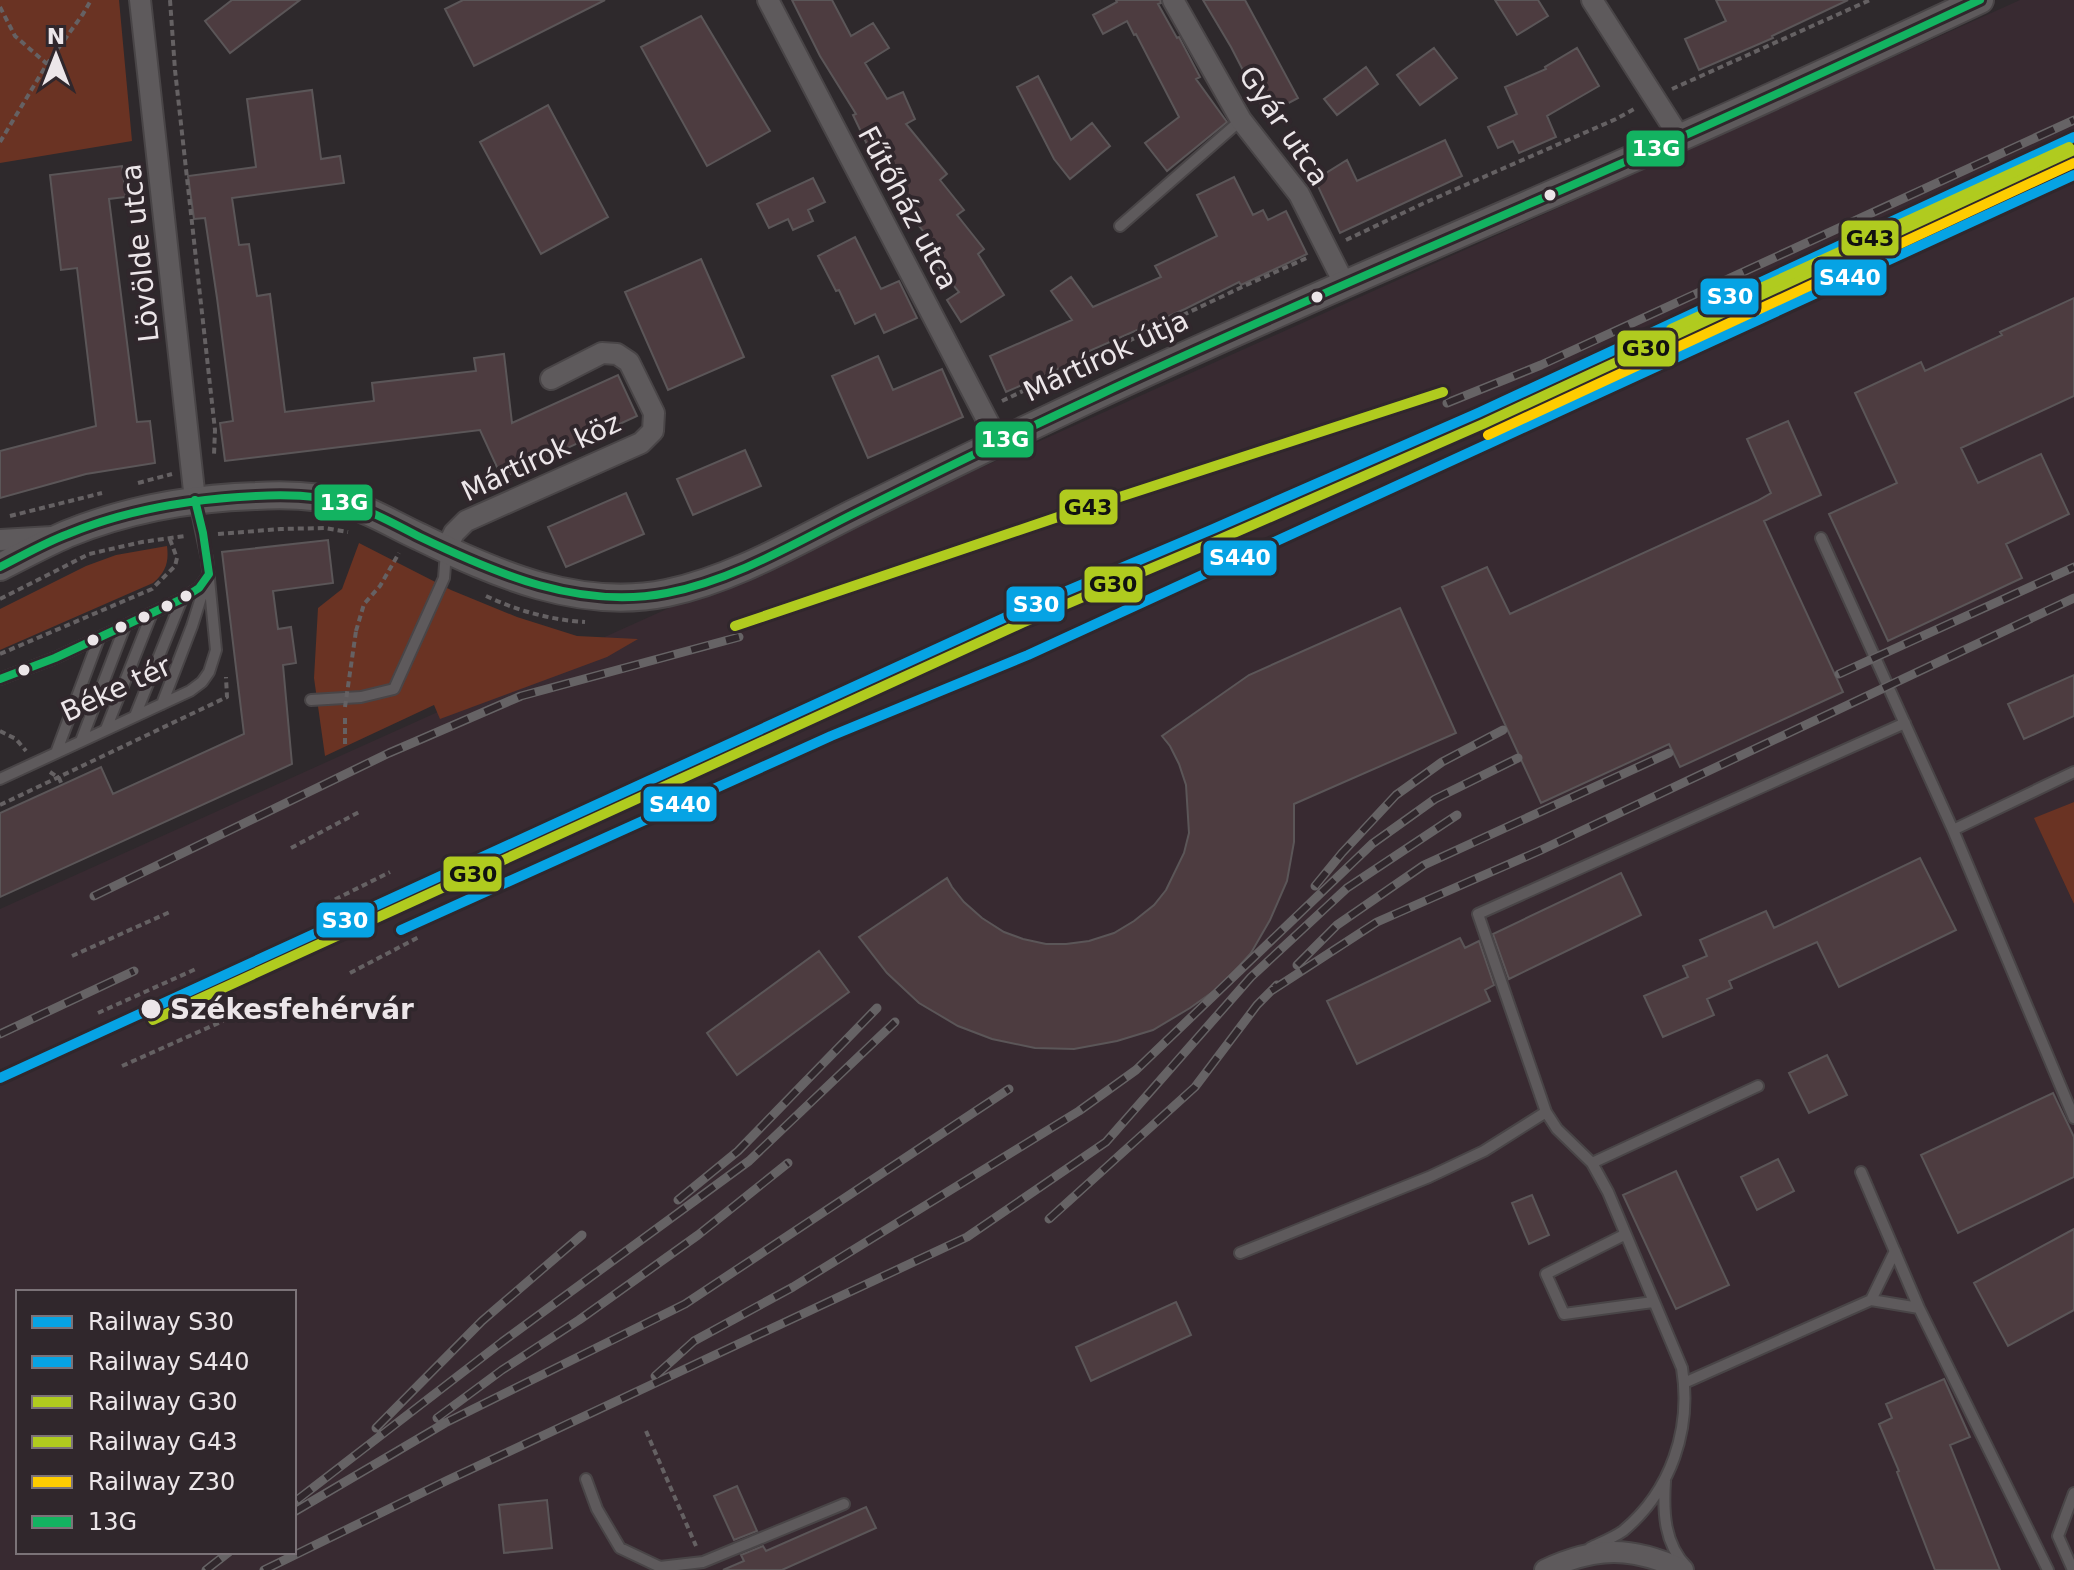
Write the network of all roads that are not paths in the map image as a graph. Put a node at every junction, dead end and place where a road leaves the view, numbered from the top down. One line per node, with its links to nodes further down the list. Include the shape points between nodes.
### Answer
1 (140, 0): 12 (street, Lövölde utca)
2 (768, 0): 11 (street, Fűtőház utca)
3 (1173, 0): 6 (street, Gyár utca)
4 (1592, 0): 7 (street)
5 (1980, 0): 7 (street, Mártírok útja)
6 (1241, 120): 8 (lane); 9 (street, Gyár utca, via 1299,194)
7 (1680, 138): 9 (street, Mártírok útja)
8 (1120, 226)
9 (1345, 285): 11 (street, Mártírok útja)
10 (551, 379): 16 (street, Mártírok köz, via 602,353 617,354 629,362 654,413 653,431 641,443 466,521)
11 (993, 430): 16 (street, Mártírok útja, via 745,567 668,593 615,598 560,591)
12 (195, 500): 13 (street, via 137,511); 16 (street, Mártírok útja, via 318,497 356,507); 18 (lane, Béke tér)
13 (64, 535): 15 (street); 17 (street)
14 (1821, 538): 27 (lane)
15 (0, 540)
16 (446, 550): 24 (lane, via 444,578 394,689)
17 (0, 567)
18 (209, 574): 19 (lane, Béke tér); 25 (lane); 25 (lane, Béke tér, via 214,661 202,682)
19 (182, 599): 20 (lane, Béke tér); 26 (lane)
20 (152, 613): 21 (lane, Béke tér); 28 (lane)
21 (125, 626): 22 (lane, Béke tér); 29 (lane)
22 (99, 638): 23 (lane, Béke tér); 30 (lane)
23 (0, 679)
24 (311, 700)
25 (162, 704): 26 (lane, Béke tér)
26 (135, 716): 28 (lane, Béke tér)
27 (1905, 723): 33 (lane); 35 (lane, via 1478,914)
28 (106, 729): 29 (lane, Béke tér)
29 (81, 741): 30 (lane, Béke tér)
30 (56, 753): 32 (lane, Béke tér)
31 (2074, 772): 33 (lane)
32 (0, 779)
33 (1953, 830): 36 (lane)
34 (1758, 1086): 37 (lane)
35 (1546, 1112): 37 (lane); 41 (lane, via 1429,1177)
36 (2074, 1118)
37 (1592, 1163): 39 (lane)
38 (1861, 1172): 40 (lane)
39 (1624, 1235): 43 (lane); 43 (lane, via 1546,1274 1564,1314)
40 (1895, 1251): 42 (lane); 44 (lane)
41 (1240, 1253)
42 (1871, 1300): 44 (lane); 45 (lane)
43 (1653, 1302): 45 (lane)
44 (1919, 1308): 54 (lane)
45 (1684, 1383): 47 (lane, via 1684,1416)
46 (586, 1479): 49 (lane, via 620,1548 660,1567 703,1562)
47 (1666, 1479): 50 (lane, via 1620,1533); 53 (lane, via 1665,1526)
48 (2074, 1493): 55 (lane, via 2058,1536)
49 (844, 1504)
50 (1570, 1558): 51 (street); 52 (street, via 1636,1553)
51 (1545, 1570)
52 (1683, 1570)
53 (1691, 1570)
54 (2048, 1570)
55 (2073, 1570)

